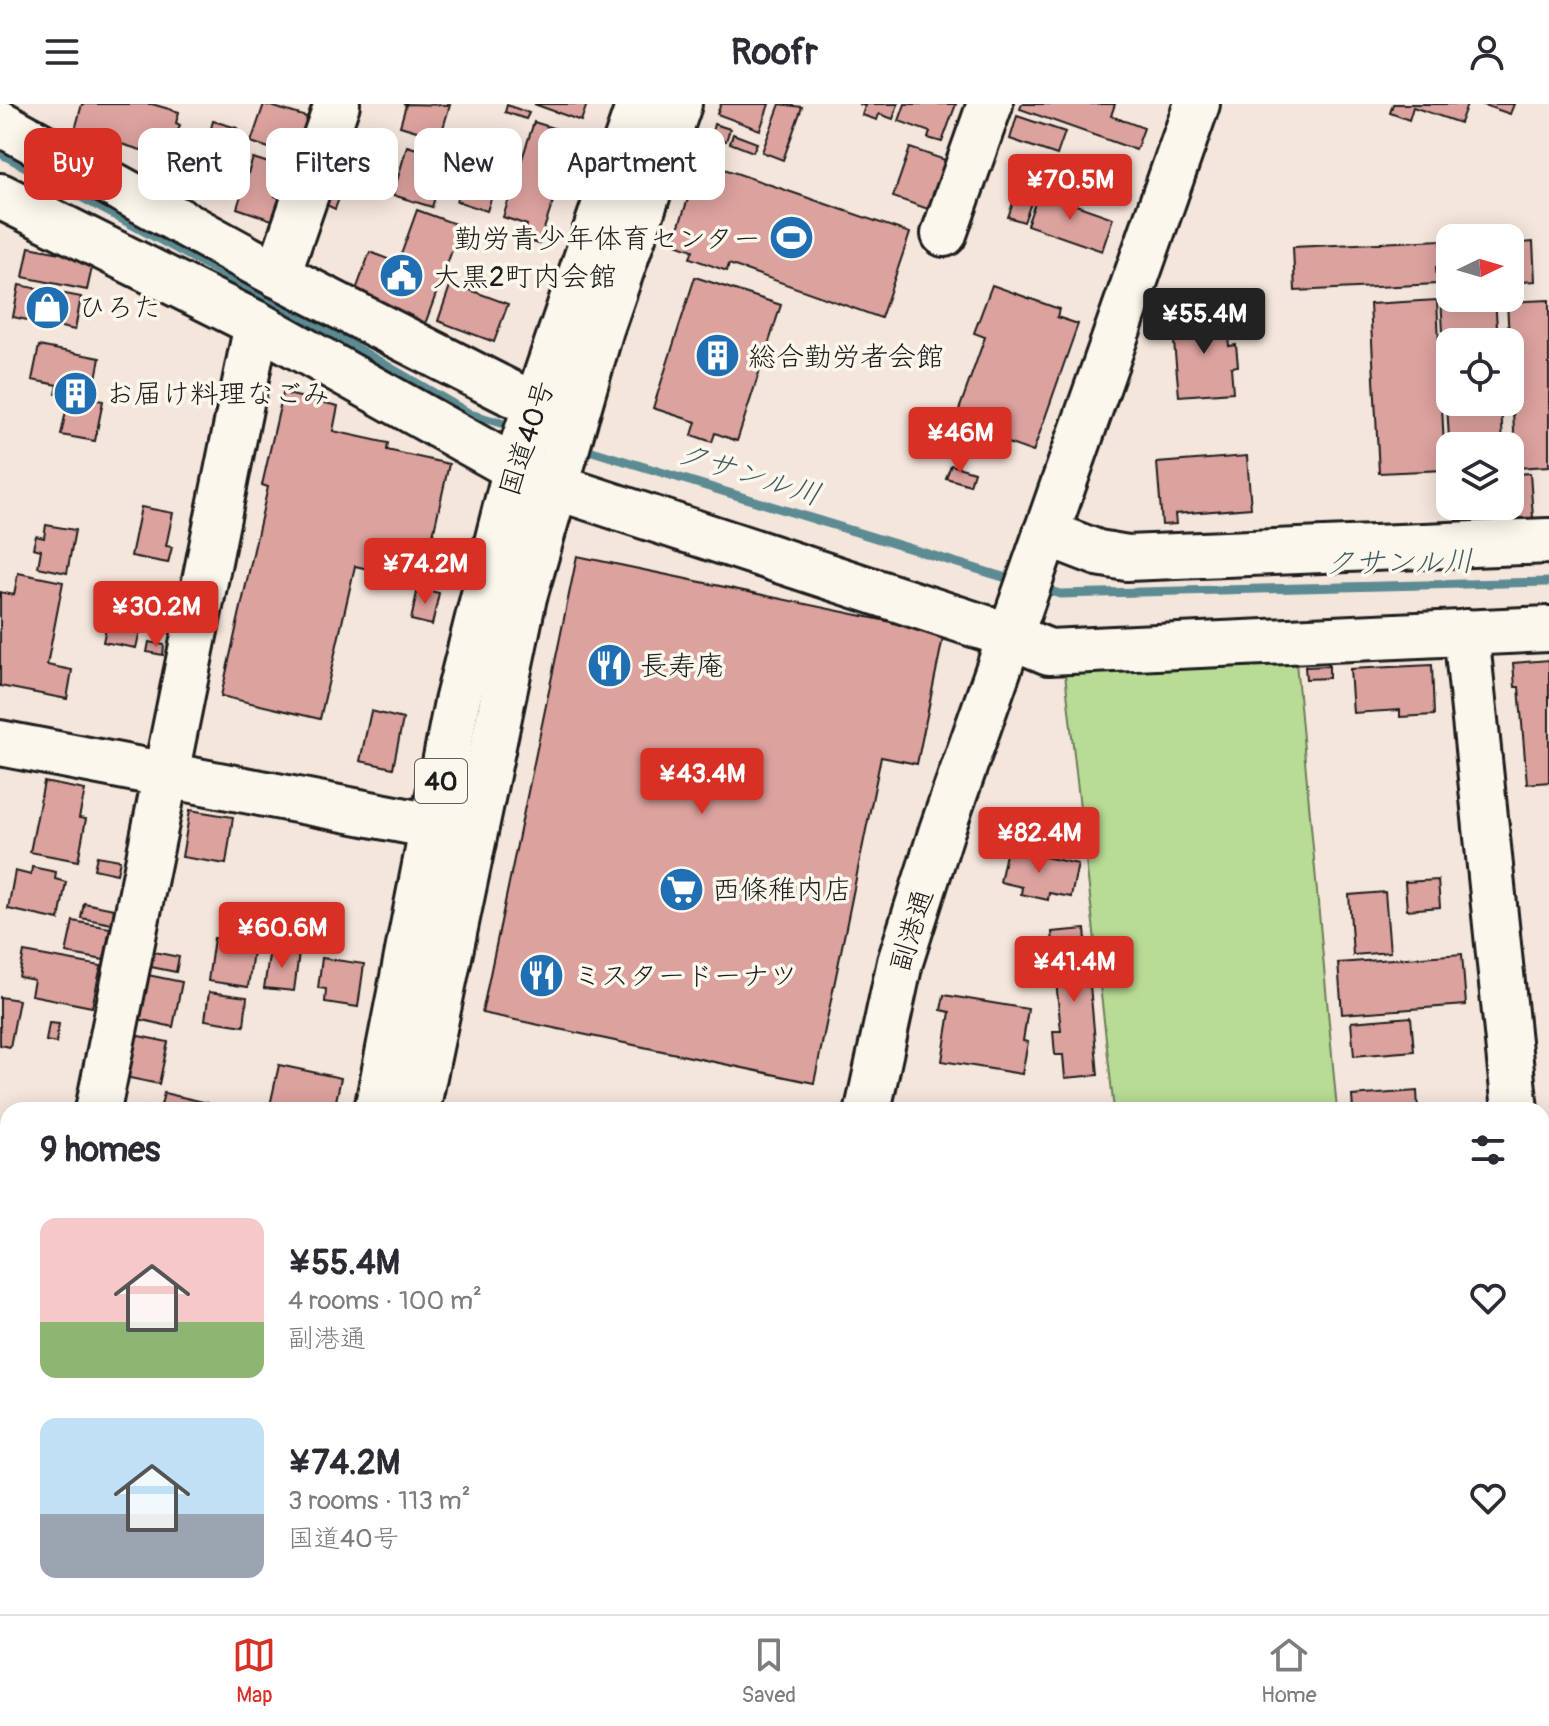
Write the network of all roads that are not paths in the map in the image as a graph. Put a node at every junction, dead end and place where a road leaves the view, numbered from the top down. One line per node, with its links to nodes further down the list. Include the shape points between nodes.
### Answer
1 (337, 104): 8 (main road)
2 (639, 104): 10 (main road, 国道40号 / 40)
3 (679, 104): 10 (main road, 国道40号 / 40, via 632,236)
4 (990, 104): 7 (main road)
5 (1197, 104): 12 (main road)
6 (10, 154): 8 (main road); 9 (main road)
7 (944, 234)
8 (278, 275): 10 (main road)
9 (257, 324): 10 (main road); 17 (main road)
10 (545, 446): 13 (main road); 18 (main road, 国道40号 / 40, via 475,624); 19 (main road, 国道40号 / 40, via 524,597)
11 (1549, 541): 12 (main road, via 1127,558)
12 (1043, 543): 13 (main road, 副港通)
13 (1013, 627): 15 (main road, via 1049,652); 23 (main road, 副港通, via 900,962)
14 (1549, 629): 15 (main road)
15 (1466, 632): 24 (main road)
16 (0, 743): 17 (main road)
17 (164, 776): 18 (main road); 20 (main road)
18 (432, 826): 19 (main road); 21 (main road, 国道40号 / 40)
19 (474, 834): 22 (main road, 国道40号 / 40)
20 (100, 1102)
21 (379, 1102)
22 (419, 1102)
23 (870, 1102)
24 (1514, 1102)

